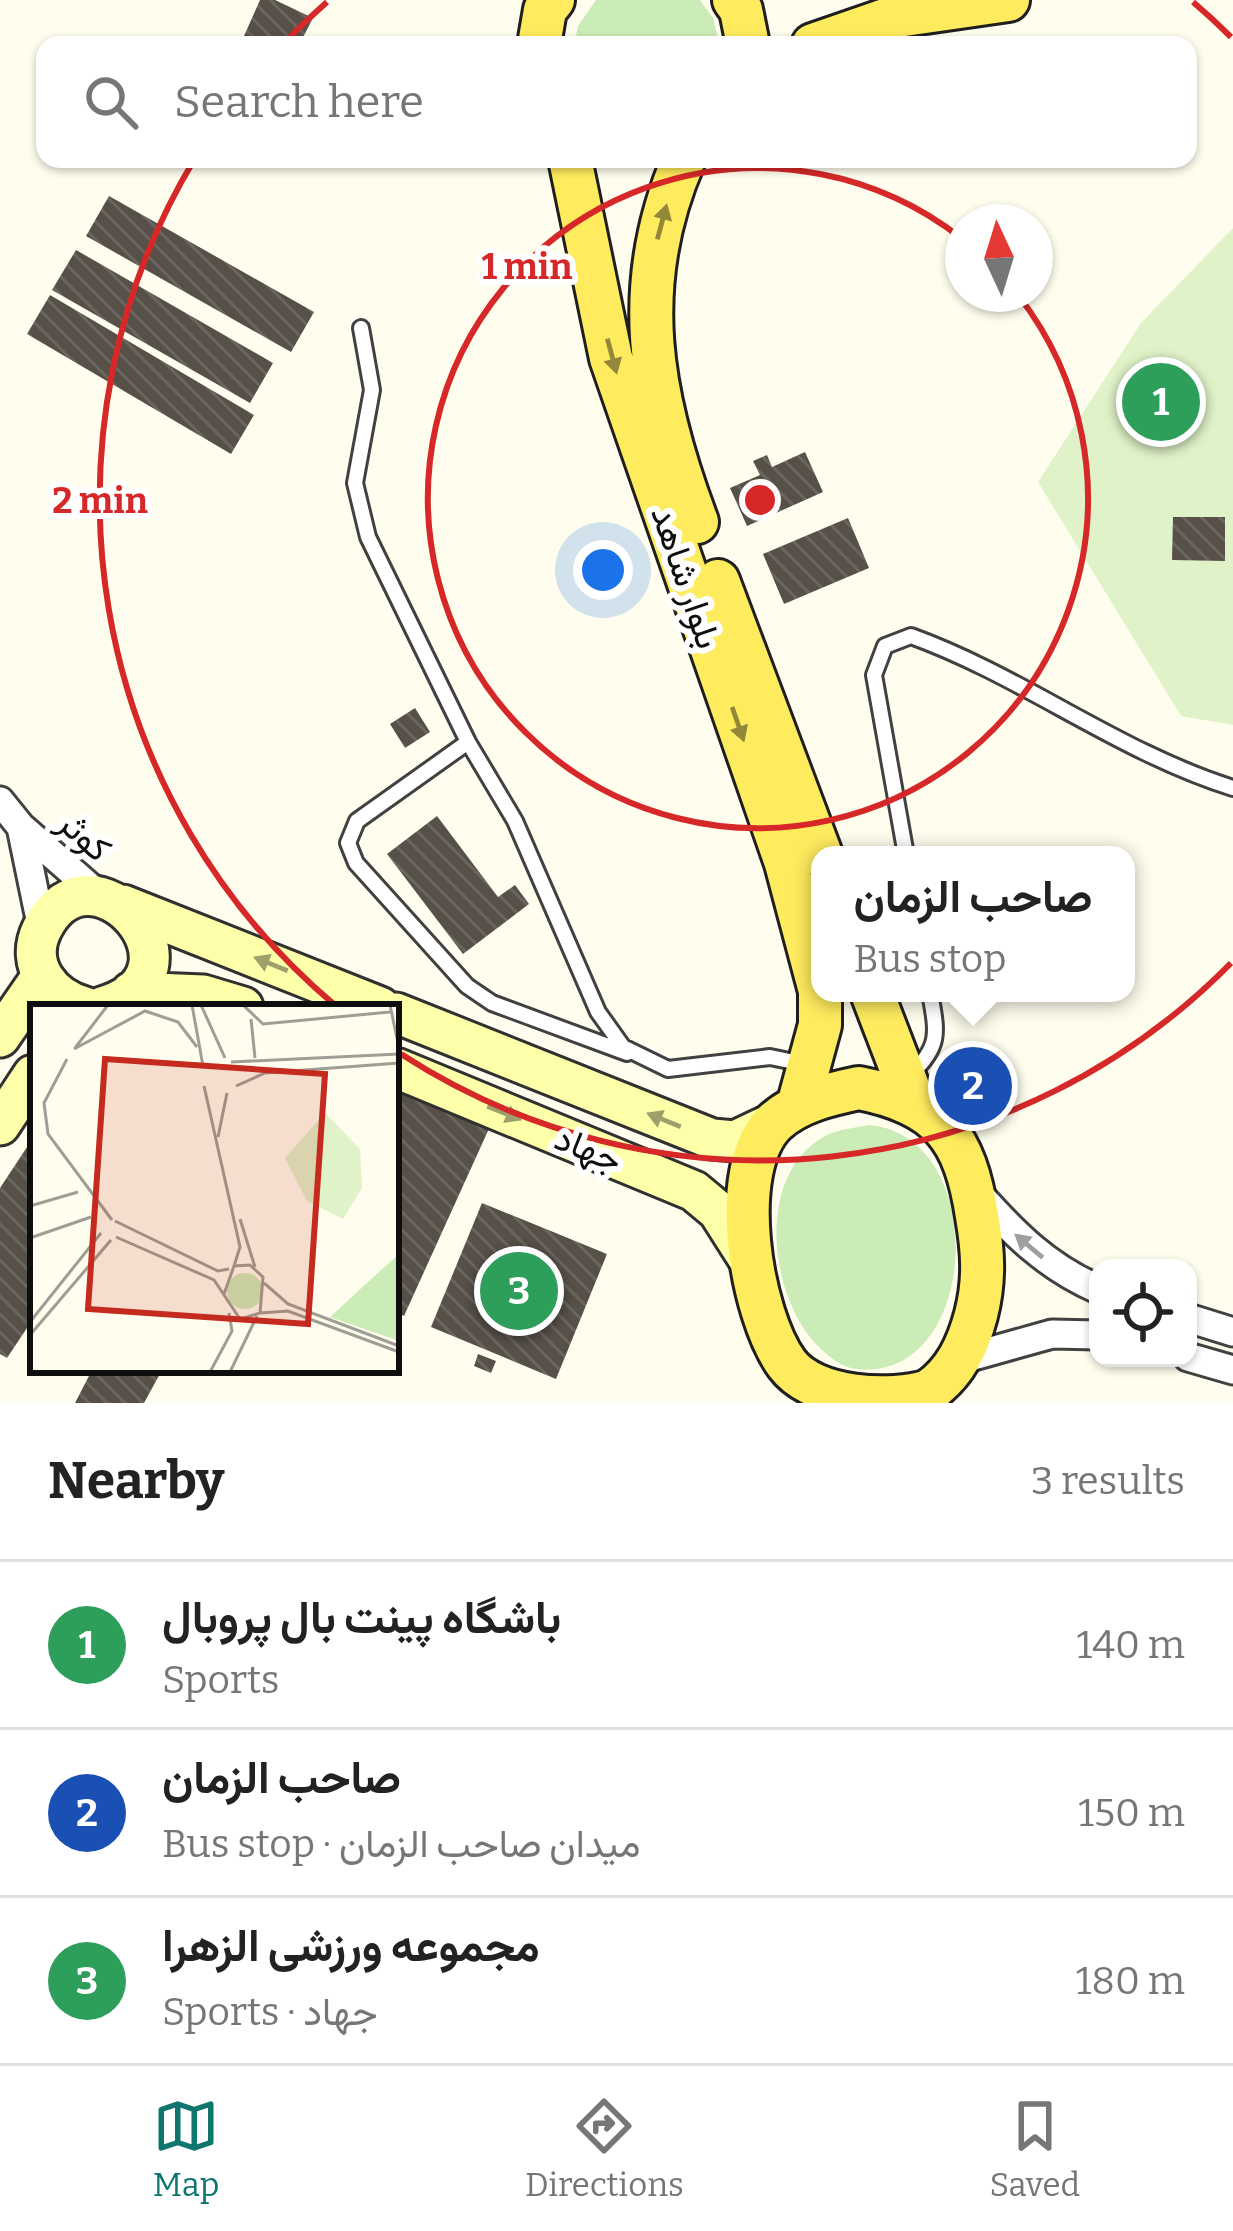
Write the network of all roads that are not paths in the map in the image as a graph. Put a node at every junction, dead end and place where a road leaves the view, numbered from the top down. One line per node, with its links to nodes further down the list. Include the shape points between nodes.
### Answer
1 (734, 0): 3 (main road)
2 (1008, 0): 4 (main road, via 897,16)
3 (746, 36)
4 (839, 36)
5 (572, 168): 16 (main road, بلوار شاهد, one-way to 16, via 611,358 786,863)
6 (680, 168): 12 (main road, بلوار شاهد, one-way to 6, via 690,505 652,364 655,250)
7 (361, 328): 8 (lane, via 372,390 356,483 368,537)
8 (468, 742): 27 (lane, via 515,821 598,1012 623,1047); 27 (lane, via 357,821 349,843 356,863 467,986 492,1003)
9 (1233, 788): 13 (lane, via 1175,770 955,651 911,636 885,646 874,675)
10 (0, 801): 11 (street, کوثر)
11 (22, 827): 14 (street, کوثر); 15 (street, کوثر)
12 (817, 846)
13 (904, 846)
14 (109, 900): 15 (main road, via 66,903); 18 (main road, via 142,928 147,945 142,979); 24 (main road, one-way to 14)
15 (42, 928): 17 (main road)
16 (811, 958)
17 (42, 976): 22 (main road); 26 (main road)
18 (116, 1000): 23 (main road, via 202,995)
19 (820, 1002): 31 (main road, بلوار شاهد, via 820,1025)
20 (875, 1002): 30 (main road)
21 (931, 1002): 30 (lane, via 936,1036)
22 (76, 1004)
23 (233, 1004)
24 (372, 1004)
25 (399, 1014): 31 (main road, جهاد, one-way to 25, via 735,1141 712,1138)
26 (0, 1037)
27 (643, 1059): 31 (lane, via 668,1069 770,1057)
28 (399, 1069): 34 (main road, جهاد, one-way to 34, via 694,1191 718,1211)
29 (30, 1080): 32 (main road)
30 (909, 1092): 31 (main road, via 859,1088); 33 (main road, via 949,1131)
31 (793, 1099): 34 (main road, via 752,1168)
32 (0, 1125)
33 (973, 1187): 35 (street, one-way to 33, via 1036,1253); 41 (main road, via 982,1290)
34 (753, 1265): 42 (main road)
35 (1089, 1285)
36 (1197, 1321): 37 (street)
37 (1233, 1332)
38 (1089, 1335): 41 (street, via 1052,1334)
39 (1197, 1360): 40 (street)
40 (1233, 1370)
41 (944, 1380): 42 (main road, via 925,1394 889,1401 850,1401)
42 (794, 1386)

